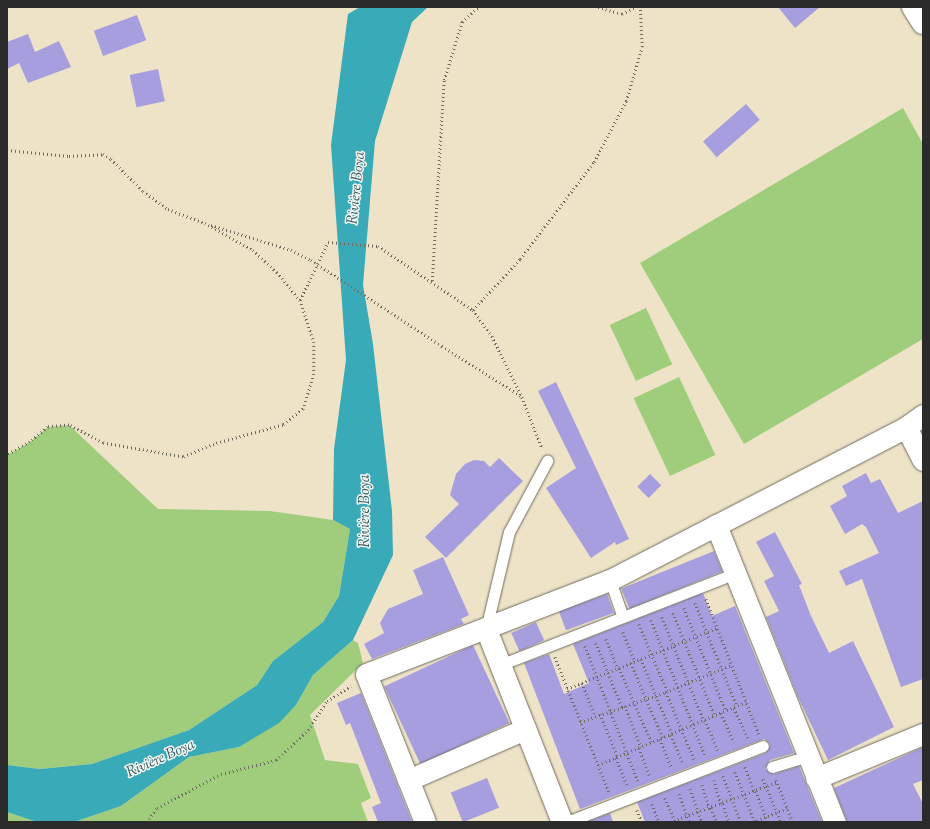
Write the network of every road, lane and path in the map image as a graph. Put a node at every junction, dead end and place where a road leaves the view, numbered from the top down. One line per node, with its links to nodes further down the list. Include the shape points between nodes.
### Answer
1 (478, 7): 9 (path, via 462,22 444,80)
2 (598, 7): 3 (path, via 622,14)
3 (635, 7)
4 (640, 7): 11 (path, via 642,47 626,101 594,162 520,259)
5 (913, 7): 6 (highway)
6 (923, 23)
7 (7, 150): 8 (path, via 69,156 103,154 143,191 168,209)
8 (205, 223): 10 (path, via 253,250 277,272); 12 (path, bridge, via 291,250 311,260)
9 (432, 281): 10 (path, via 378,246 328,242); 11 (path)
10 (300, 300): 14 (path, via 314,342 314,374 302,409 283,425 214,444 183,457 103,443 69,425 48,427 30,442)
11 (473, 310): 12 (path, via 492,336)
12 (522, 397): 16 (path)
13 (915, 421): 15 (street); 17 (street)
14 (7, 455)
15 (923, 460)
16 (547, 461): 28 (lane, via 509,532)
17 (716, 525): 18 (street); 19 (street)
18 (736, 573): 20 (lane); 77 (street)
19 (610, 580): 25 (lane); 28 (street)
20 (702, 588): 21 (lane); 27 (path)
21 (685, 593): 22 (lane); 30 (path); 31 (path)
22 (668, 600): 23 (lane); 32 (path)
23 (652, 606): 24 (lane); 34 (path); 35 (path)
24 (635, 613): 25 (lane); 36 (path)
25 (621, 618): 26 (lane); 38 (path)
26 (601, 626): 29 (lane); 42 (path)
27 (718, 628): 30 (path); 40 (path)
28 (486, 629): 41 (street); 46 (street)
29 (585, 632): 33 (lane); 44 (path); 47 (path)
30 (706, 633): 31 (path); 43 (path)
31 (695, 637): 32 (path); 45 (path)
32 (684, 642): 34 (path); 48 (path)
33 (550, 646): 41 (lane); 52 (path)
34 (673, 646): 35 (path); 50 (path)
35 (663, 650): 36 (path); 51 (path)
36 (652, 654): 37 (path); 53 (path)
37 (641, 659): 38 (path); 54 (path)
38 (635, 661): 39 (path)
39 (631, 663): 42 (path); 55 (path)
40 (731, 664): 43 (path); 56 (path)
41 (500, 665): 68 (street)
42 (619, 668): 44 (path); 57 (path)
43 (720, 670): 45 (path); 59 (path)
44 (608, 672): 47 (path); 58 (path)
45 (709, 674): 48 (path); 61 (path)
46 (366, 676): 83 (street); 99 (path, via 328,701 308,730 276,760 221,774 157,808)
47 (597, 677): 49 (path); 60 (path)
48 (698, 679): 50 (path); 64 (path)
49 (582, 683): 52 (path); 63 (path)
50 (688, 684): 51 (path); 65 (path)
51 (678, 688): 53 (path); 67 (path)
52 (567, 689): 66 (path)
53 (667, 692): 54 (path); 69 (path)
54 (656, 696): 55 (path); 70 (path)
55 (646, 700): 57 (path); 72 (path)
56 (746, 702): 59 (path); 75 (path)
57 (635, 704): 58 (path); 73 (path)
58 (624, 707): 60 (path); 74 (path)
59 (735, 707): 61 (path); 75 (path)
60 (611, 710): 62 (path); 76 (path)
61 (726, 711): 64 (path)
62 (600, 714): 63 (path); 78 (path)
63 (595, 716): 66 (path)
64 (715, 716): 65 (path)
65 (705, 720): 67 (path); 81 (path)
66 (580, 722): 79 (path)
67 (693, 725): 69 (path); 81 (path)
68 (525, 729): 83 (street); 101 (street)
69 (682, 730): 70 (path); 81 (path)
70 (671, 734): 72 (path); 81 (path)
71 (923, 734): 82 (street)
72 (661, 739): 73 (path); 81 (path)
73 (652, 743): 74 (path)
74 (640, 748): 76 (path); 86 (path)
75 (756, 749): 81 (lane); 85 (path)
76 (627, 753): 78 (path); 86 (path)
77 (807, 756): 80 (lane); 82 (street)
78 (618, 757): 79 (path)
79 (598, 765): 90 (path)
80 (772, 767): 84 (path)
81 (701, 770): 86 (lane); 88 (path); 89 (path); 91 (path); 93 (path); 95 (path); 97 (path)
82 (816, 778): 114 (street)
83 (408, 780): 100 (street)
84 (777, 782): 85 (path); 92 (path)
85 (766, 786): 87 (path); 94 (path)
86 (651, 789): 90 (lane); 98 (path); 103 (path)
87 (756, 791): 88 (path); 96 (path)
88 (744, 795): 89 (path); 110 (path)
89 (732, 800): 91 (path); 109 (path)
90 (613, 804): 102 (lane)
91 (722, 804): 93 (path); 108 (path)
92 (787, 808): 94 (path); 113 (path)
93 (711, 809): 95 (path); 107 (path)
94 (777, 812): 96 (path); 112 (path)
95 (699, 813): 97 (path); 106 (path)
96 (766, 816): 110 (path); 111 (path)
97 (688, 817): 98 (path); 105 (path)
98 (675, 821): 104 (path)
99 (146, 822)
100 (425, 822)
101 (562, 822)
102 (567, 822)
103 (659, 822)
104 (670, 822)
105 (689, 822)
106 (702, 822)
107 (717, 822)
108 (729, 822)
109 (741, 822)
110 (754, 822)
111 (768, 822)
112 (781, 822)
113 (792, 822)
114 (835, 822)

